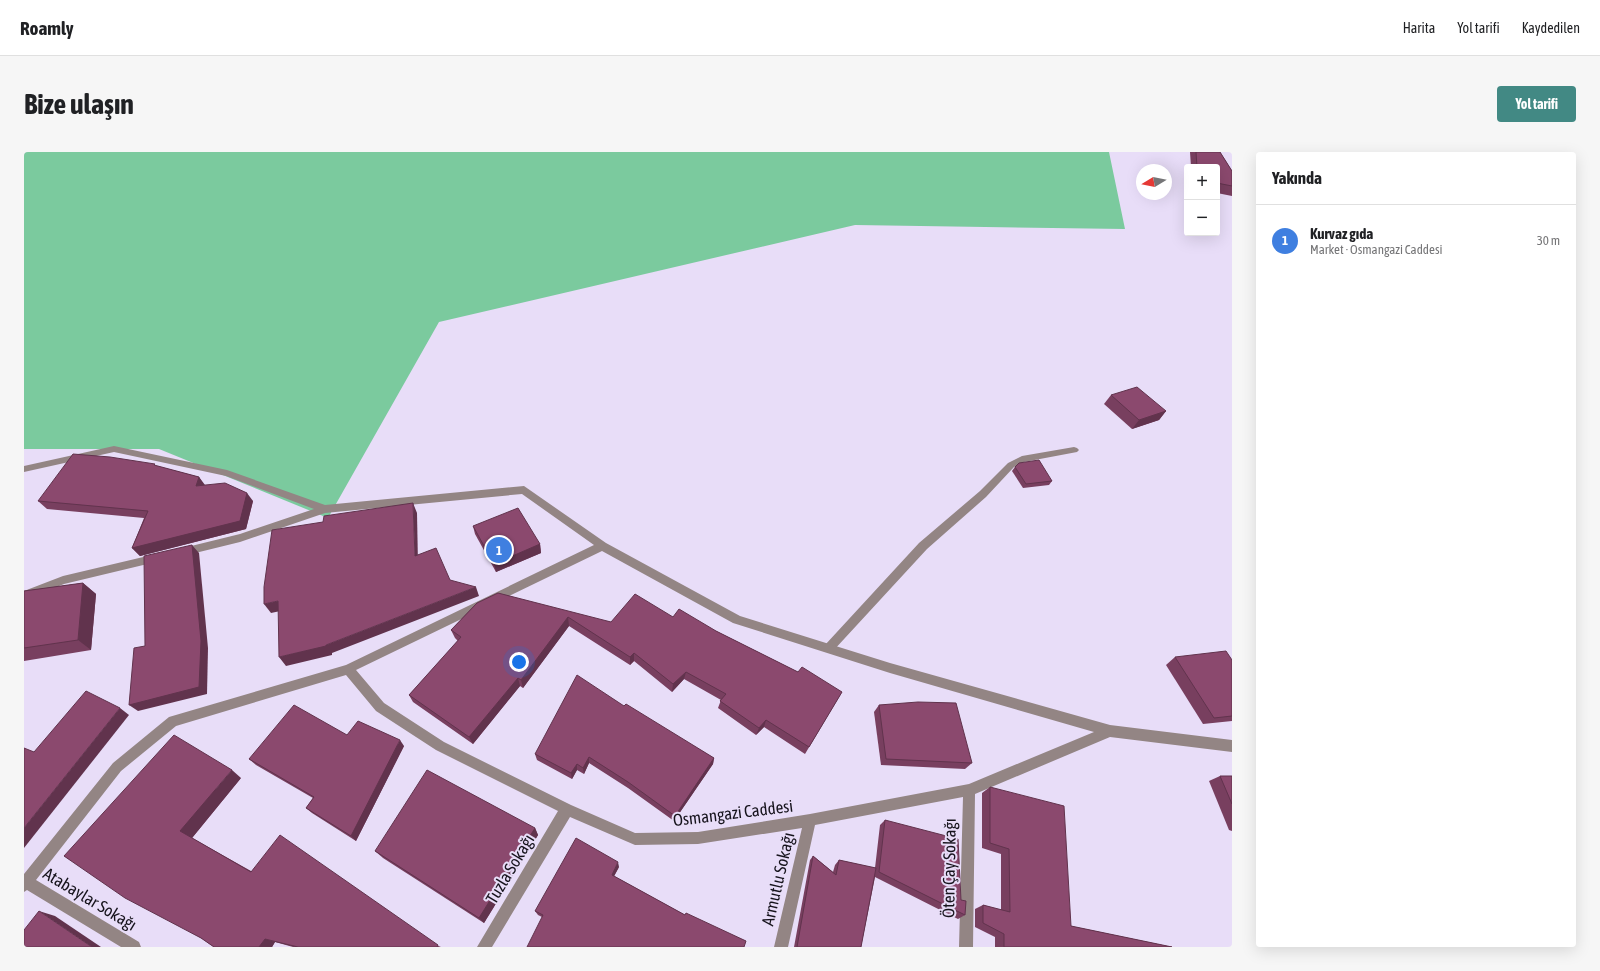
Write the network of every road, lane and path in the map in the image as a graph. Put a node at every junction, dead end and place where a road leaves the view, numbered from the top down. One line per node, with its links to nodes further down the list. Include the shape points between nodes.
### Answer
1 (1074, 450): 6 (street, via 1022,459 1011,465 983,494 923,546)
2 (24, 469): 3 (street, via 114,449 227,473)
3 (325, 509): 4 (street, via 524,490); 5 (street, via 240,538 63,580)
4 (602, 546): 6 (street, via 737,620); 7 (street)
5 (24, 596)
6 (829, 648): 8 (street)
7 (348, 669): 11 (street, Osmangazi Caddesi, via 380,708 440,746); 13 (street, via 173,721 118,767)
8 (1110, 731): 9 (street); 10 (street, Osmangazi Caddesi)
9 (1232, 746)
10 (969, 790): 12 (street, Osmangazi Caddesi); 17 (street, Öten Çay Sokağı)
11 (566, 809): 12 (street, Osmangazi Caddesi, via 635,839 698,838); 15 (street, Tuzla Sokağı)
12 (810, 820): 16 (street, Armutlu Sokağı)
13 (25, 884): 14 (street, Atabaylar Sokağı)
14 (134, 947)
15 (484, 947)
16 (781, 947)
17 (966, 947)

